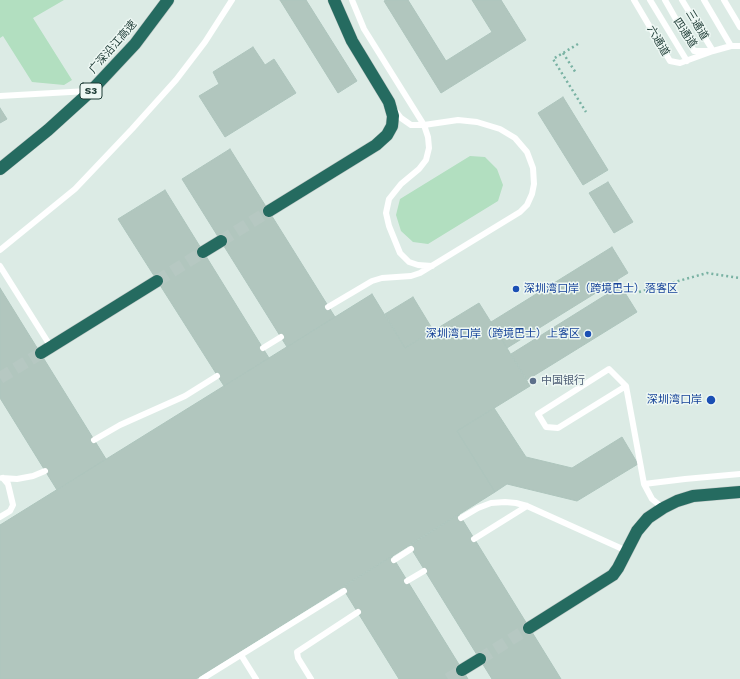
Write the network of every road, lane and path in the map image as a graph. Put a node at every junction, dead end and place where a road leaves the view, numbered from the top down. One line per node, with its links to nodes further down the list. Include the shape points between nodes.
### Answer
1 (168, 0): 19 (highway, 广深沿江高速 / S3, via 135,44)
2 (232, 0): 27 (lane, via 176,80 132,129 74,189)
3 (334, 0): 21 (highway, via 352,41)
4 (352, 0): 23 (lane, via 368,35)
5 (634, 0): 17 (lane, 六通道, via 670,61)
6 (650, 0): 17 (lane)
7 (665, 0): 15 (lane, 四通道, via 694,51)
8 (682, 0): 15 (lane, 三通道)
9 (704, 0): 13 (lane)
10 (724, 0): 11 (lane)
11 (740, 27)
12 (578, 44): 16 (path)
13 (731, 46): 14 (lane, 六通道); 15 (lane, 六通道)
14 (740, 46)
15 (713, 51): 17 (lane, 六通道)
16 (563, 53): 18 (path); 22 (path, via 554,59)
17 (687, 61)
18 (576, 73)
19 (91, 91): 20 (lane); 24 (highway, 广深沿江高速 / S3)
20 (0, 96)
21 (389, 102): 23 (lane, via 406,123); 25 (highway, via 393,116 392,126 382,140)
22 (586, 112)
23 (424, 126): 30 (lane, via 429,148 426,160 401,184 390,199 386,213 400,253 409,262); 30 (lane, via 458,120 477,122 500,129 516,138 527,152 533,168 534,184 527,205 520,212)
24 (0, 169)
25 (269, 211)
26 (221, 241): 28 (highway)
27 (0, 250)
28 (203, 252)
29 (0, 266): 37 (lane)
30 (432, 266): 34 (lane, via 411,276 372,281)
31 (740, 278): 33 (path, via 707,273)
32 (157, 281): 37 (highway)
33 (640, 292)
34 (328, 307)
35 (281, 337): 36 (lane)
36 (263, 348)
37 (46, 350)
38 (217, 376): 40 (lane, via 185,396 120,425)
39 (626, 386): 39 (lane, via 558,428 546,427 538,414 609,369); 44 (lane)
40 (94, 440)
41 (45, 471): 43 (lane, via 17,479)
42 (740, 474): 44 (lane)
43 (2, 478): 48 (lane, via 8,484 13,505 10,511)
44 (644, 484): 47 (lane, via 652,499)
45 (740, 492): 47 (highway, via 693,496)
46 (527, 506): 49 (lane, via 505,502 491,503); 50 (lane); 52 (lane)
47 (663, 508): 52 (highway, via 648,518 637,531)
48 (0, 517)
49 (461, 518)
50 (474, 539)
51 (411, 549): 53 (lane)
52 (627, 551): 58 (highway, via 613,575)
53 (394, 560)
54 (424, 570): 55 (lane)
55 (408, 581)
56 (344, 591): 59 (lane)
57 (358, 612): 64 (lane, via 297,652)
58 (529, 628)
59 (241, 655): 62 (lane); 63 (lane)
60 (480, 659): 61 (highway)
61 (462, 670)
62 (253, 678)
63 (202, 679)
64 (311, 679)

